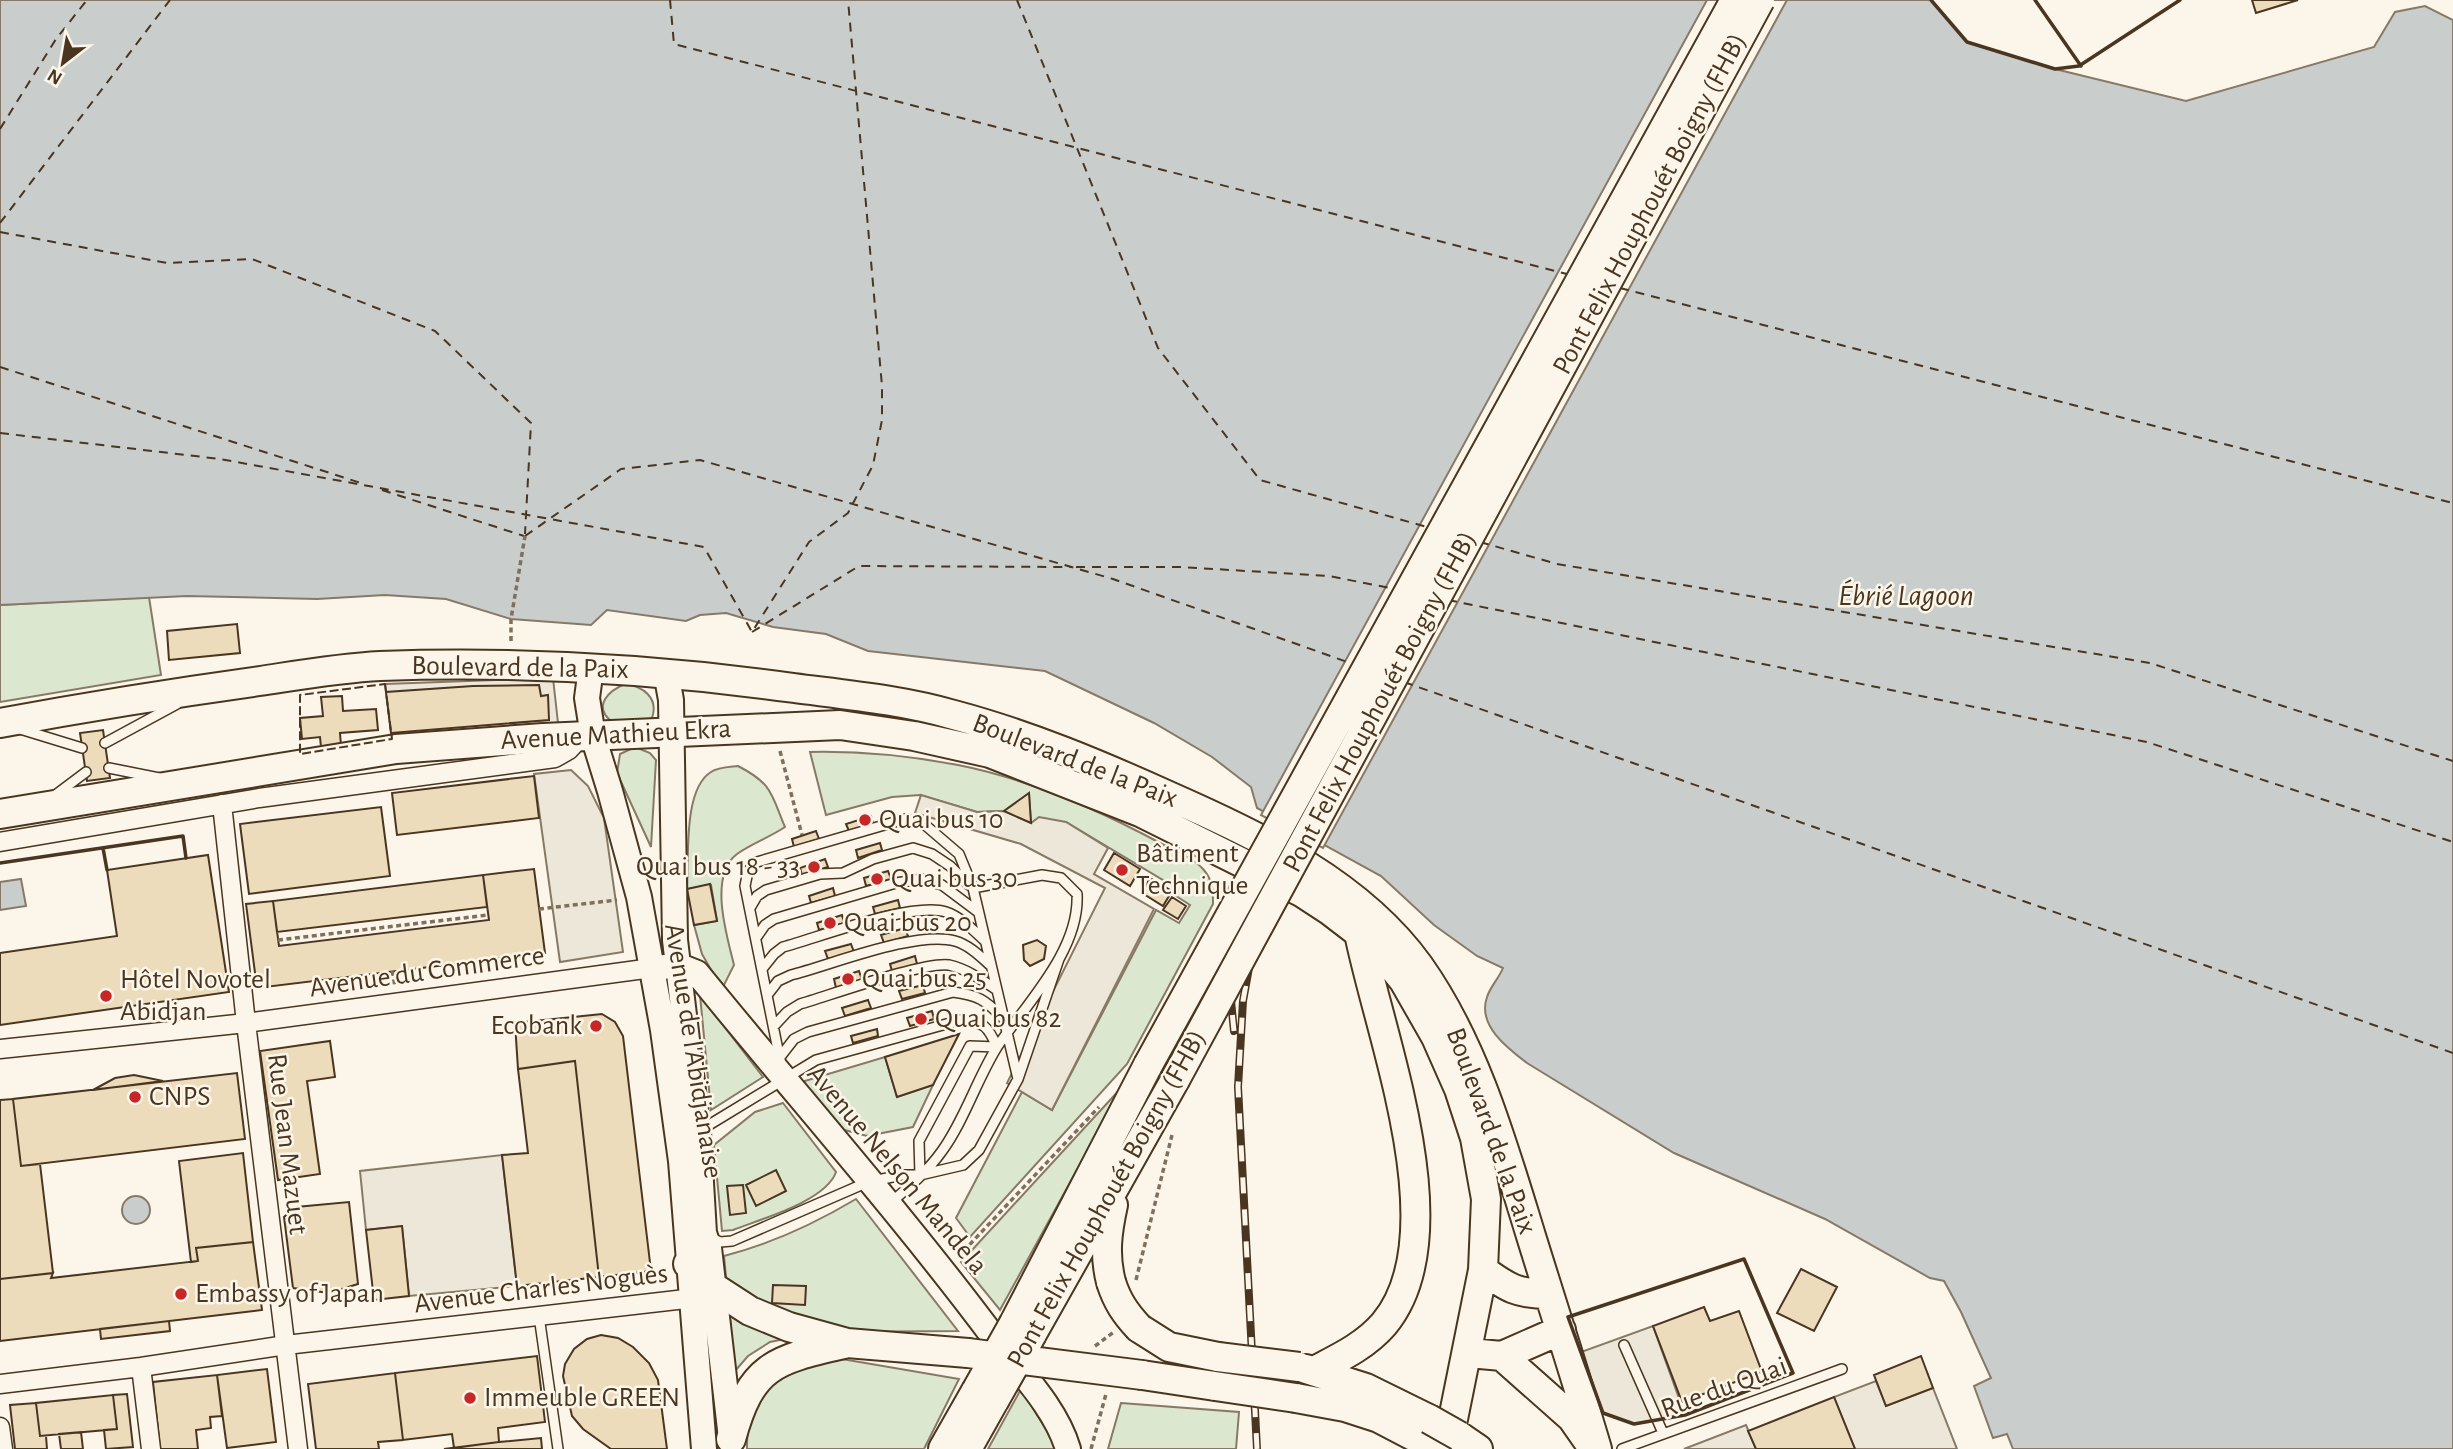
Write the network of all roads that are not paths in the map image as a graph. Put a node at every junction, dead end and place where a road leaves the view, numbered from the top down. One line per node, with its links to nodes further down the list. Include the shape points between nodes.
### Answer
1 (1735, 0): 51 (main road, Pont Felix Houphouét Boigny (FHB), bridge, via 1148,1065)
2 (1760, 0): 43 (main road, Pont Felix Houphouét Boigny (FHB), bridge)
3 (591, 668): 4 (main road, Boulevard de la Paix); 5 (main road, Boulevard de la Paix, via 379,667); 8 (main road, Avenue de l'Abidjanaise)
4 (666, 672): 7 (main road, Avenue de l'Abidjanaise); 49 (main road, Boulevard de la Paix, via 906,703 1010,732 1067,751 1191,806 1330,881 1397,938 1454,1026 1514,1181)
5 (206, 688): 6 (main road, Boulevard de la Paix); 9 (lane)
6 (0, 723): 10 (lane)
7 (672, 733): 8 (main road, Avenue Mathieu Ekra); 18 (main road, Avenue Mathieu Ekra, via 840,725 914,736 990,753 1044,773); 26 (main road, Avenue de l'Abidjanaise)
8 (586, 737): 14 (main road, Avenue Mathieu Ekra, via 396,749); 28 (main road, Avenue de l'Abidjanaise, via 610,791 639,897)
9 (105, 743)
10 (82, 748)
11 (109, 768): 13 (lane)
12 (86, 772): 16 (lane)
13 (184, 783): 14 (main road, Avenue Mathieu Ekra); 16 (main road, Avenue Mathieu Ekra)
14 (258, 785): 15 (street)
15 (222, 804): 17 (street); 33 (street, Rue Jean Mazuet)
16 (38, 807): 17 (main road, Avenue Mathieu Ekra)
17 (2, 828)
18 (1215, 849): 22 (main road, Boulevard de la Paix, via 1303,893)
19 (973, 888): 20 (lane, via 950,866 913,848 843,873 820,874 766,890); 20 (lane, via 959,854 924,824 905,819 757,862 748,871 745,886); 21 (lane); 25 (lane, via 1042,874 1061,878 1077,894 1078,910)
20 (750, 908): 23 (lane)
21 (979, 913): 23 (lane, via 942,885 922,879 774,919); 24 (lane)
22 (1359, 933): 47 (main road, Boulevard de la Paix, via 1404,981 1459,1089 1475,1138 1486,1199); 59 (main road, via 1410,1154 1415,1198 1413,1261 1384,1323 1363,1343)
23 (756, 938): 29 (lane)
24 (986, 942): 27 (lane); 29 (lane, via 949,912 931,908 783,947)
25 (1059, 959): 35 (lane); 39 (lane)
26 (677, 965): 28 (main road); 38 (main road, Avenue Nelson Mandela, via 697,973); 40 (main road, Avenue de l'Abidjanaise)
27 (992, 967): 30 (lane); 31 (lane, via 957,941 938,938 791,975 778,981)
28 (652, 968): 33 (street, Avenue du Commerce); 40 (main road, Avenue de l'Abidjanaise)
29 (762, 969): 31 (lane)
30 (997, 990): 32 (lane); 34 (lane, via 965,970 946,965 920,969 800,1004)
31 (768, 994): 34 (lane)
32 (1004, 1019): 35 (lane); 36 (lane); 38 (lane, via 987,1002 954,992 808,1032 794,1039)
33 (246, 1023): 37 (street, Avenue du Commerce); 54 (street, Rue Jean Mazuet)
34 (774, 1026): 38 (lane)
35 (1008, 1035): 36 (lane); 39 (lane)
36 (997, 1047): 38 (lane, via 979,1021 961,1020); 41 (lane, via 943,1150); 41 (lane, via 970,1046 919,1141)
37 (0, 1049)
38 (782, 1069): 40 (lane); 42 (main road, Avenue Nelson Mandela)
39 (1018, 1079): 41 (lane, via 979,1150 963,1165)
40 (688, 1133): 45 (main road, Avenue de l'Abidjanaise)
41 (920, 1175): 42 (lane); 44 (lane)
42 (868, 1182): 44 (main road, Avenue Nelson Mandela); 45 (lane, via 732,1241 720,1242)
43 (1119, 1182): 51 (main road, Pont Felix Houphouét Boigny (FHB)); 59 (main road, bridge, via 1106,1252 1123,1282 1116,1298 1129,1324 1169,1347)
44 (888, 1205): 75 (main road, Avenue Nelson Mandela, via 945,1271 1046,1406)
45 (695, 1229): 46 (main road, Avenue de l'Abidjanaise); 48 (main road, Avenue de l'Abidjanaise, via 709,1248)
46 (688, 1264): 48 (main road)
47 (1483, 1270): 49 (main road, via 1526,1294); 56 (main road, Boulevard de la Paix)
48 (706, 1294): 50 (street, Avenue Charles Noguès); 53 (main road, via 789,1327); 67 (main road, Avenue de l'Abidjanaise); 72 (main road, Avenue de l'Abidjanaise)
49 (1549, 1294): 52 (main road, Boulevard de la Paix)
50 (539, 1316): 54 (street, Avenue Charles Noguès); 71 (lane)
51 (1023, 1329): 62 (main road, Pont Felix Houphouét Boigny (FHB), bridge)
52 (1561, 1330): 57 (main road); 76 (main road, Boulevard de la Paix)
53 (847, 1343): 66 (main road, bridge, via 968,1353 1296,1398 1345,1407); 67 (main road, via 792,1358 761,1376 740,1406)
54 (286, 1345): 58 (street, Avenue Charles Noguès); 70 (street, Rue Jean Mazuet)
55 (1624, 1346): 64 (lane)
56 (1469, 1353): 57 (main road); 66 (main road, Boulevard de la Paix)
57 (1502, 1356): 76 (main road, via 1572,1418)
58 (141, 1367): 61 (street, Avenue Charles Noguès); 69 (street)
59 (1306, 1369): 66 (main road, via 1366,1388)
60 (1842, 1369): 64 (lane, Rue du Quai)
61 (0, 1384)
62 (985, 1396): 73 (main road); 74 (main road)
63 (0, 1427): 68 (street)
64 (1663, 1433): 65 (lane, Rue du Quai)
65 (1653, 1438): 77 (lane, Rue du Quai); 78 (lane)
66 (1446, 1441)
67 (732, 1444)
68 (3, 1449)
69 (151, 1449)
70 (299, 1449)
71 (558, 1449)
72 (704, 1449)
73 (943, 1449)
74 (967, 1449)
75 (1068, 1449)
76 (1596, 1449)
77 (1622, 1449)
78 (1659, 1449)

